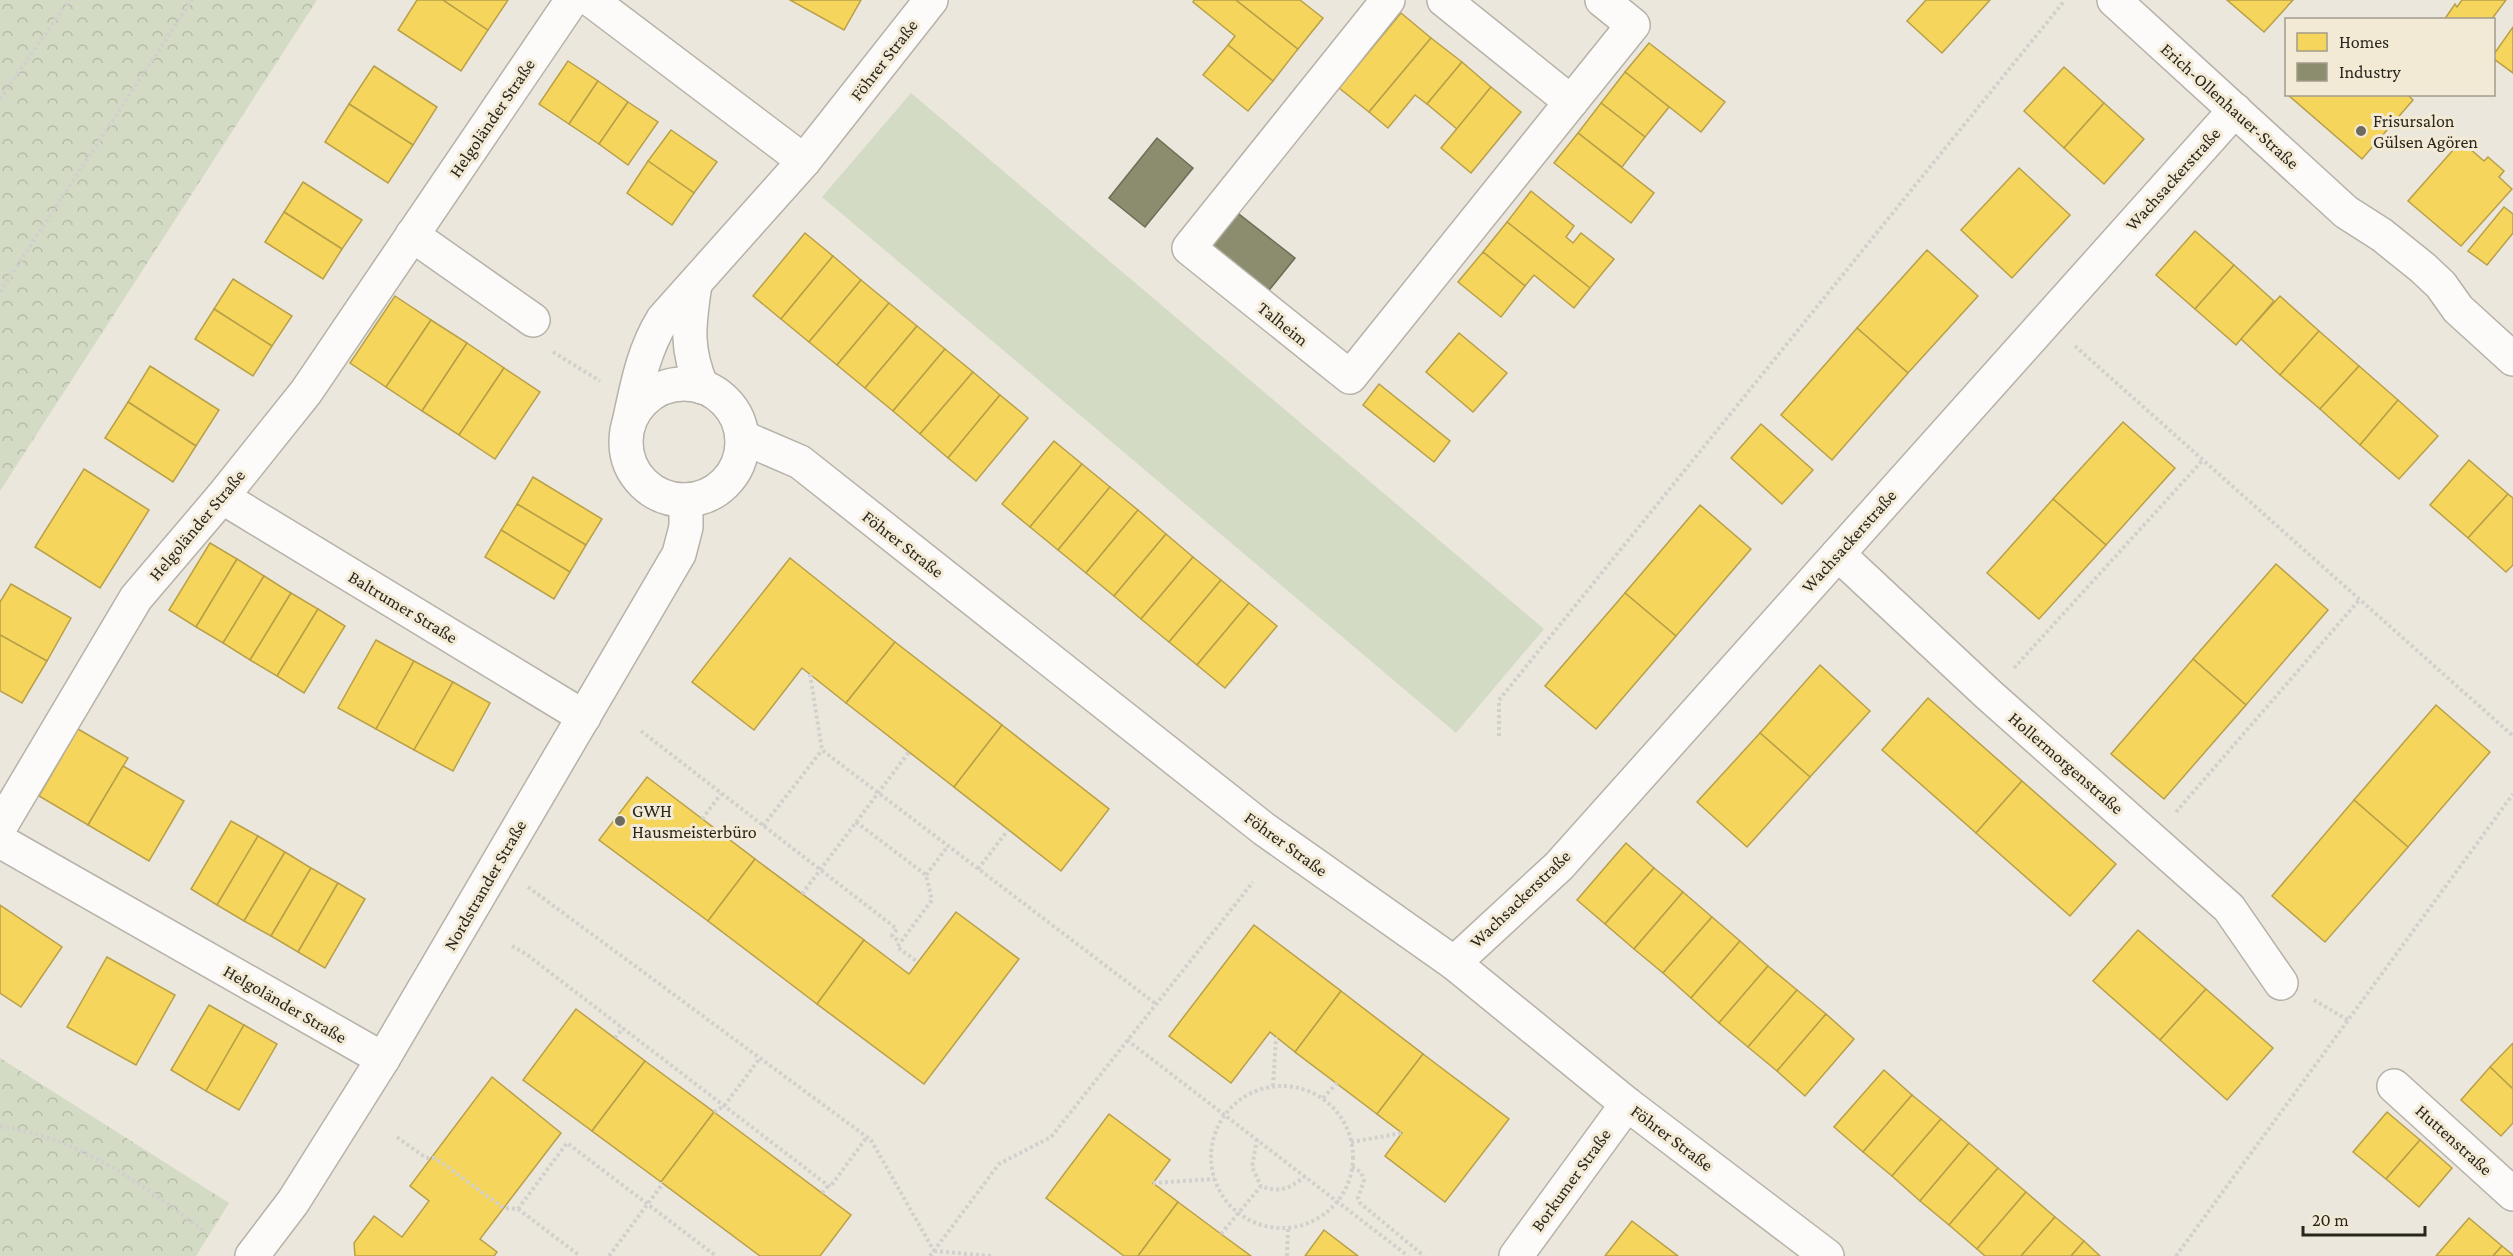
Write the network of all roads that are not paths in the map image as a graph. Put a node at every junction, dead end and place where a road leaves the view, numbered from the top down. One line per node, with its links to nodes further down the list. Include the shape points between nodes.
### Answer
1 (572, 0): 11 (street, Helgoländer Straße)
2 (591, 0): 10 (street)
3 (931, 0): 10 (street, Föhrer Straße)
4 (1388, 0): 8 (street, Talheim, via 1189,248 1350,377)
5 (1444, 0): 8 (street)
6 (1602, 0): 8 (street, Talheim, via 1633,25)
7 (2114, 0): 9 (street, Erich-Ollenhauer-Straße)
8 (1571, 102)
9 (2235, 110): 14 (street, Erich-Ollenhauer-Straße, via 2346,212 2377,252 2409,284 2458,309); 20 (street, Wachsackerstraße)
10 (804, 161): 12 (street, Föhrer Straße)
11 (412, 235): 13 (street); 18 (street, Helgoländer Straße, via 306,392)
12 (695, 284): 15 (street, via 689,348); 16 (street, Föhrer Straße, via 663,319 650,340)
13 (533, 320)
14 (2513, 359)
15 (702, 387): 16 (street, via 684,384 650,394); 17 (street, via 730,406)
16 (629, 423): 19 (street, Föhrer Straße, via 628,460 637,477 667,498)
17 (742, 437): 19 (street, via 741,456 727,480 704,497); 24 (street, Föhrer Straße, via 800,462 1264,829)
18 (222, 497): 21 (street, Baltrumer Straße); 22 (street, Helgoländer Straße, via 136,598)
19 (686, 500): 21 (street, Nordstrander Straße, via 686,527 679,554)
20 (1838, 554): 24 (street, Wachsackerstraße, via 1559,866); 25 (street, Hollermorgenstraße, via 2229,909)
21 (584, 717): 26 (street, Nordstrander Straße)
22 (0, 827)
23 (0, 841): 26 (street, Helgoländer Straße)
24 (1454, 963): 28 (street, Föhrer Straße)
25 (2281, 982)
26 (383, 1059): 30 (street, Nordstrander Straße, via 292,1202)
27 (2394, 1086): 29 (street, Huttenstraße)
28 (1627, 1104): 31 (street, Borkumer Straße); 32 (street, Föhrer Straße)
29 (2512, 1191)
30 (252, 1256)
31 (1516, 1256)
32 (1827, 1256)

